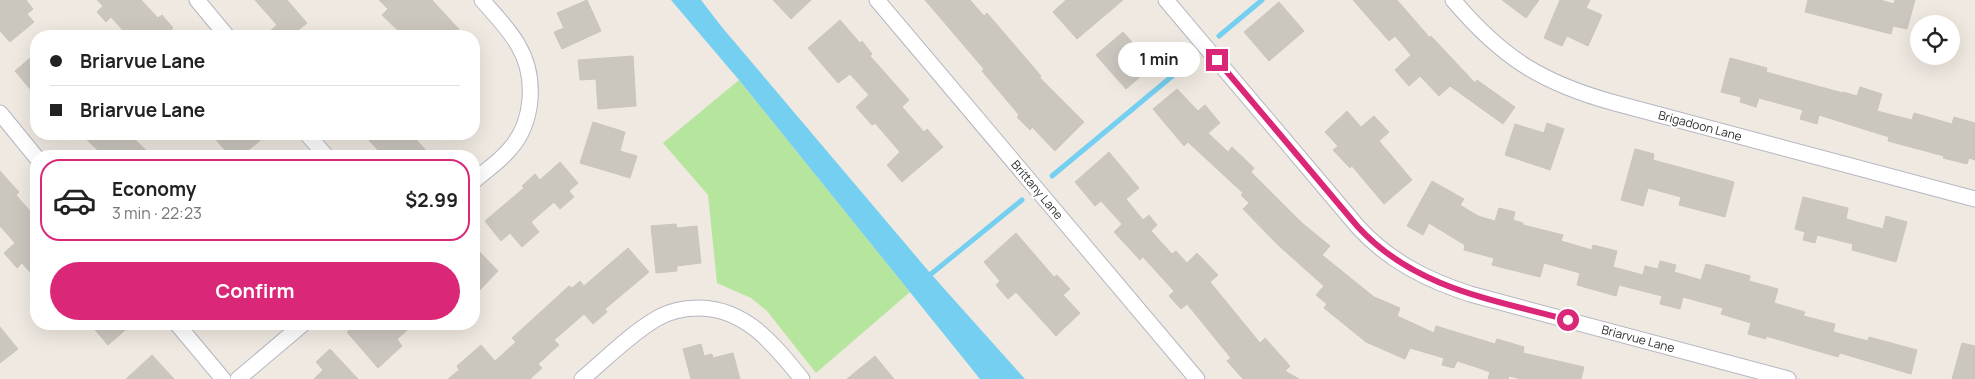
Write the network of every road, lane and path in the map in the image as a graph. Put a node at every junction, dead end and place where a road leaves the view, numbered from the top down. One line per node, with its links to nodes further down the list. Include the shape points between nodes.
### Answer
1 (197, 0): 6 (street)
2 (482, 0): 11 (street, via 522,51 529,76 530,96 527,116 515,143)
3 (877, 0): 19 (street, Brittany Lane)
4 (1166, 0): 20 (street, Briarvue Lane, via 1358,227 1379,248 1407,268 1470,294)
5 (1454, 0): 12 (street, Brigadoon Lane, via 1505,53 1536,74 1570,90)
6 (222, 30)
7 (0, 113): 9 (street)
8 (312, 140): 10 (street)
9 (31, 150)
10 (321, 150)
11 (480, 176)
12 (1975, 199)
13 (182, 330): 15 (street)
14 (296, 330): 16 (street)
15 (223, 379)
16 (238, 379)
17 (582, 379): 18 (street, via 657,319 676,310 696,308 720,310 752,325)
18 (802, 379)
19 (1197, 379)
20 (1788, 379)

